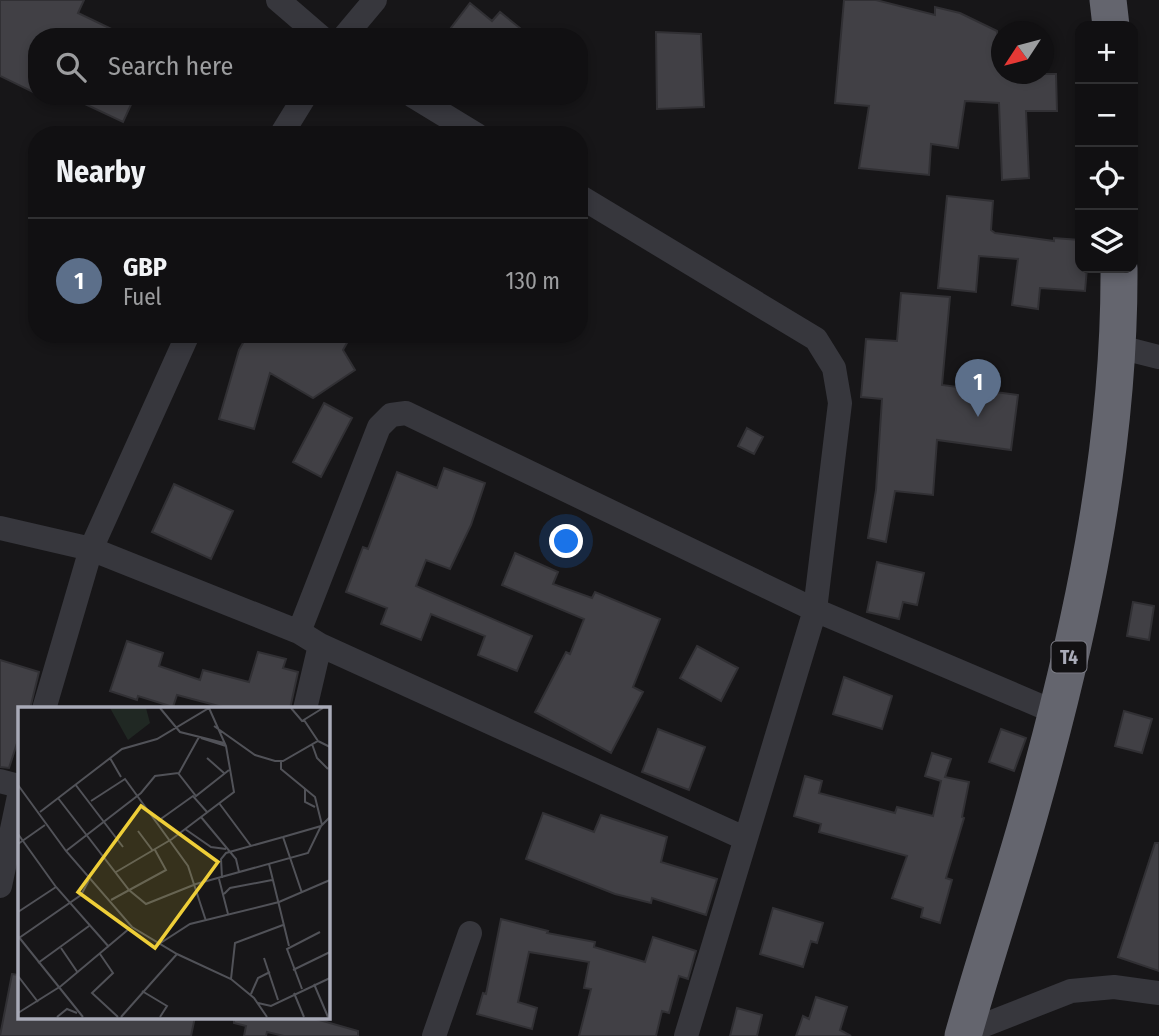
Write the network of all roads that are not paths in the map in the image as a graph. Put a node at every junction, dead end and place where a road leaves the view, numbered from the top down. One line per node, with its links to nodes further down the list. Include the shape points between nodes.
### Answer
1 (278, 0): 5 (street)
2 (375, 0): 6 (street)
3 (1108, 0): 4 (highway)
4 (1110, 21)
5 (311, 28)
6 (352, 28)
7 (299, 105): 9 (street)
8 (428, 105): 10 (street)
9 (287, 126)
10 (462, 126)
11 (588, 202): 18 (street, via 816,339 834,368 840,403)
12 (1119, 273): 14 (highway, T4)
13 (184, 343): 17 (street)
14 (1119, 347): 15 (street); 22 (highway, T4, via 1093,546)
15 (1159, 357)
16 (0, 528): 17 (street)
17 (91, 549): 19 (street); 20 (street)
18 (815, 610): 19 (street, via 406,413 391,415 379,427); 22 (street); 26 (street)
19 (310, 638): 21 (street); 26 (street)
20 (45, 707)
21 (305, 707)
22 (1057, 713): 30 (highway, T4)
23 (0, 781): 24 (street)
24 (18, 786)
25 (18, 801): 27 (street)
26 (744, 838): 32 (street)
27 (0, 886)
28 (470, 933): 31 (street)
29 (1159, 993): 30 (street, via 1114,987 1071,991)
30 (963, 1035)
31 (434, 1036)
32 (686, 1036)

